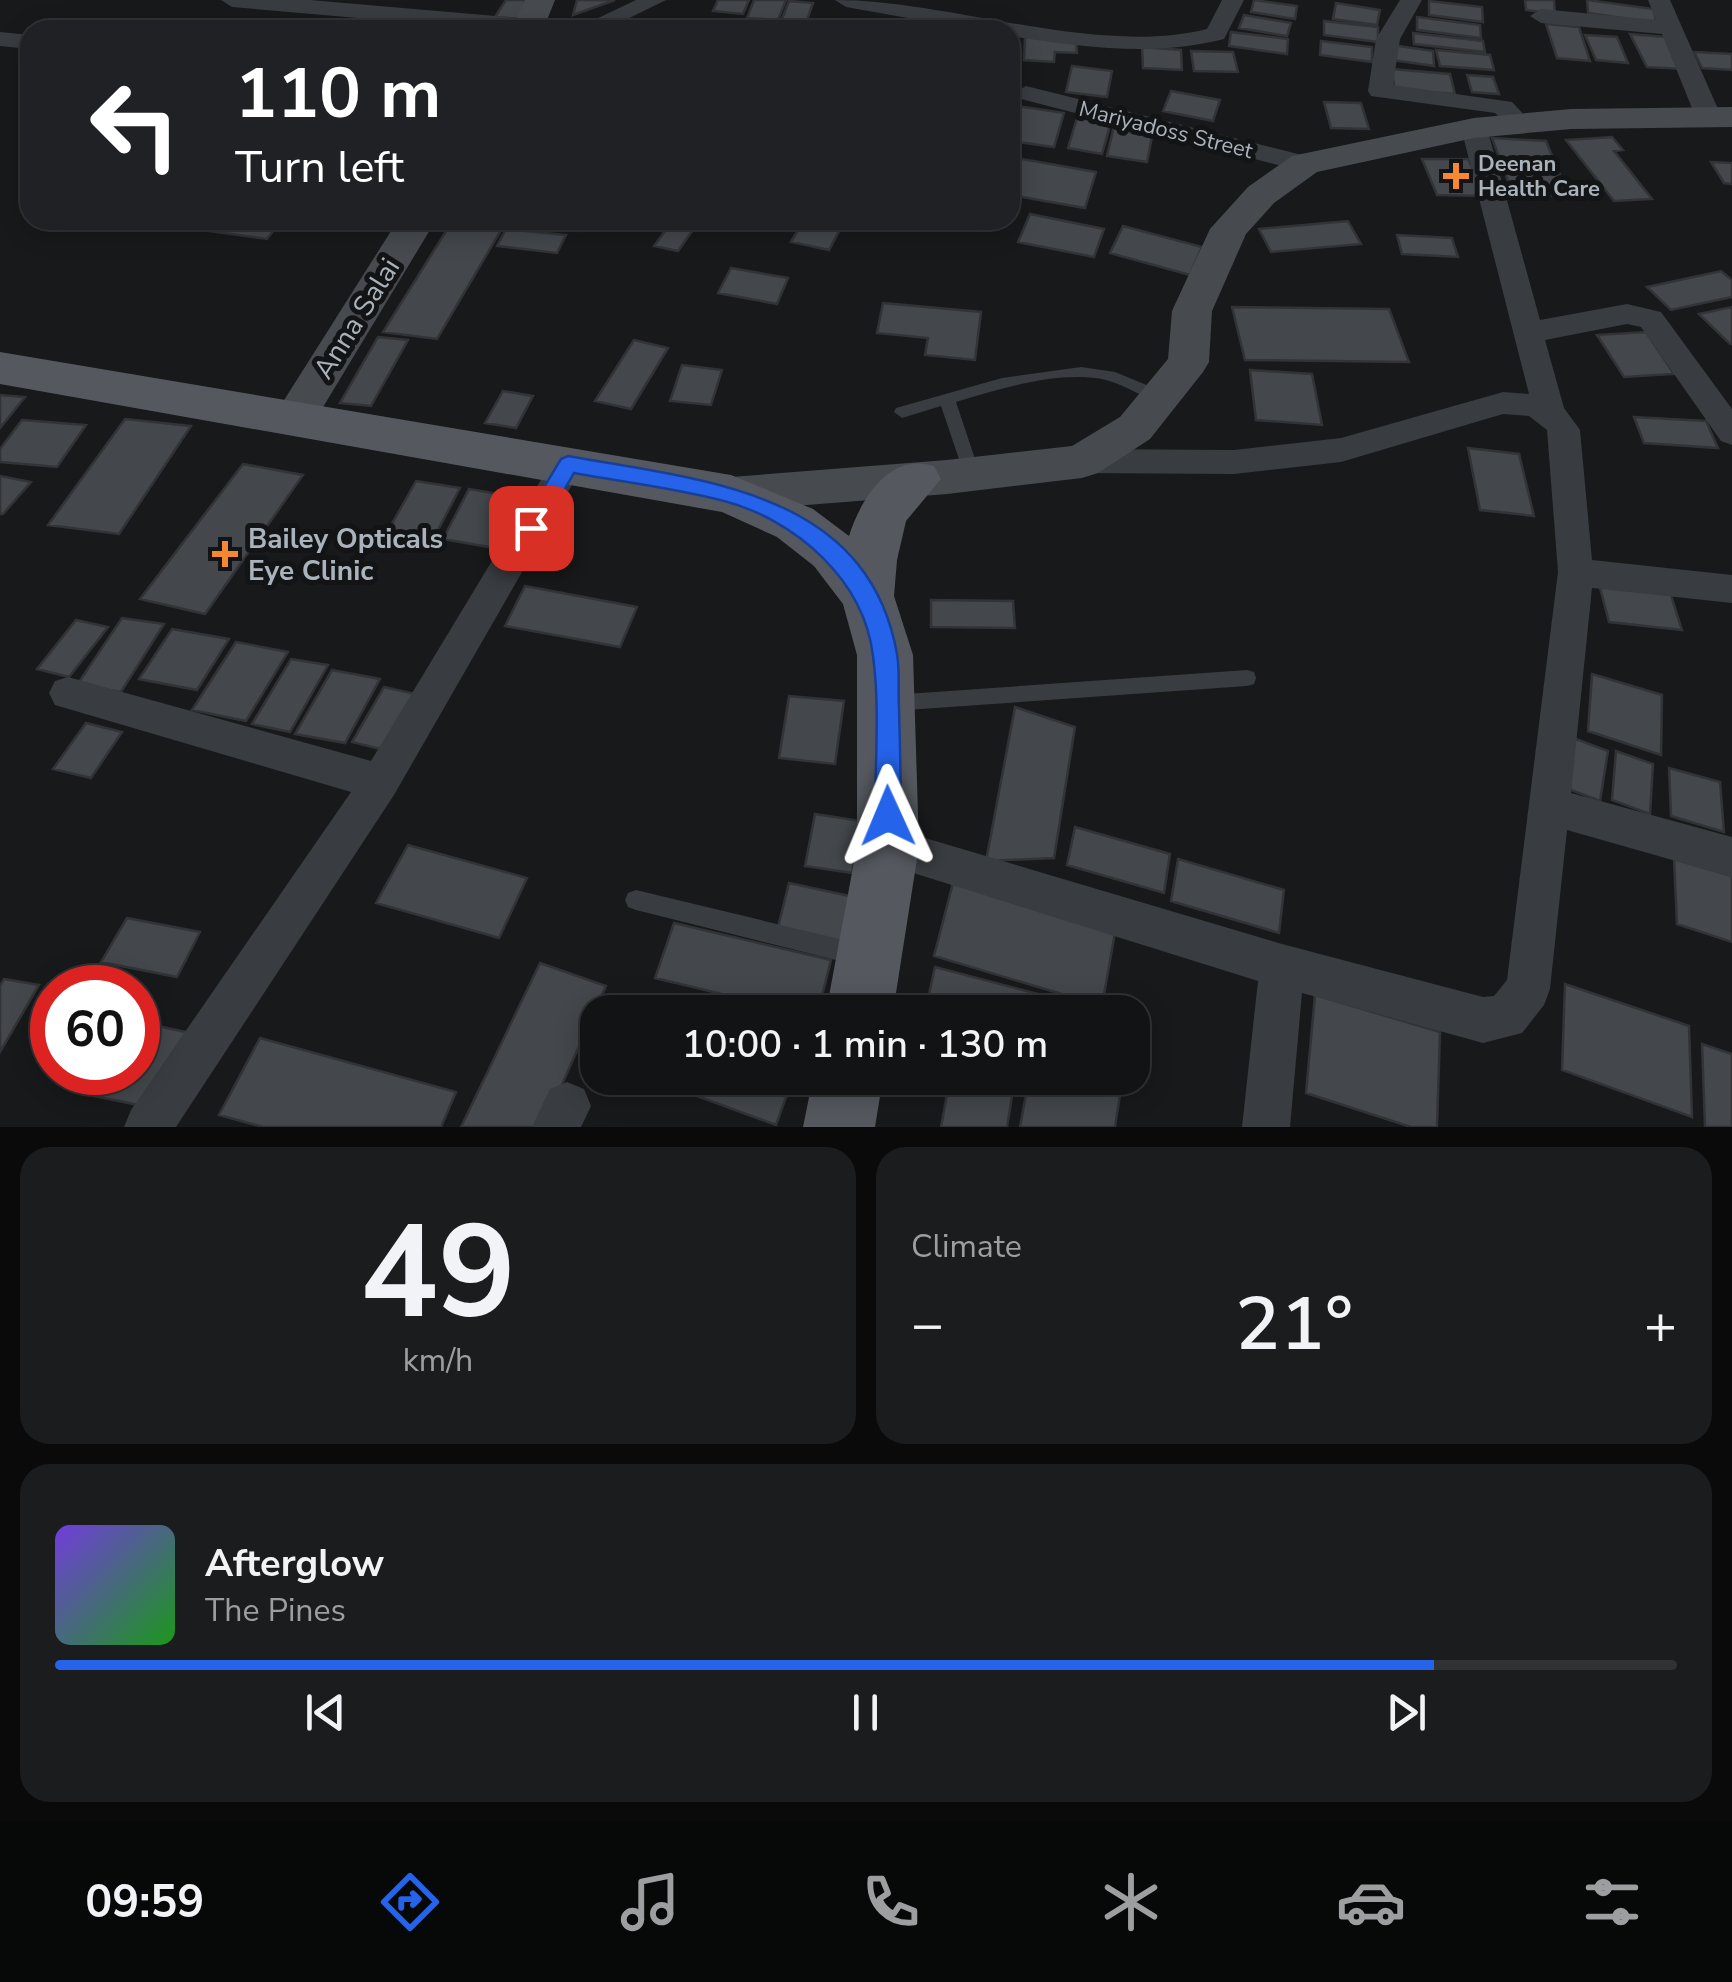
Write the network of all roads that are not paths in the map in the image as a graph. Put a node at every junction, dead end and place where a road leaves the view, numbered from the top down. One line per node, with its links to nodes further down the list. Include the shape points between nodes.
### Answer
1 (232, 0): 9 (street)
2 (655, 0): 11 (street)
3 (846, 0): 12 (street)
4 (1232, 0): 13 (street, via 1216,34 1205,40 1152,44)
5 (1411, 0): 17 (street, via 1388,38 1380,92 1503,107)
6 (1659, 0): 14 (street)
7 (1541, 16): 14 (street)
8 (532, 19): 10 (street)
9 (376, 20)
10 (485, 20)
11 (608, 20)
12 (969, 20)
13 (1020, 28)
14 (1669, 28): 16 (street)
15 (1026, 93): 19 (street, Mariyadoss Street)
16 (1720, 118): 17 (street)
17 (1520, 124): 18 (street)
18 (1474, 128): 19 (street); 21 (street)
19 (1305, 164): 23 (street, via 1261,195 1229,229 1192,312 1188,362)
20 (411, 230): 27 (street, Anna Salai)
21 (1526, 332): 25 (street); 28 (street, via 1627,314 1651,319)
22 (0, 368): 27 (main road)
23 (1160, 398): 24 (lane, via 1089,372); 29 (street, via 1135,428)
24 (947, 399): 26 (lane); 31 (lane)
25 (1548, 410): 29 (street, via 1503,403 1341,450 1252,460); 34 (street, via 1564,430)
26 (902, 412)
27 (296, 416): 30 (main road)
28 (1732, 433)
29 (1082, 461): 31 (street)
30 (568, 464): 33 (main road); 40 (street)
31 (972, 474): 32 (street)
32 (916, 479): 33 (street); 36 (main road, via 891,498 879,521)
33 (730, 494): 36 (main road, via 795,523 832,551)
34 (1576, 572): 35 (street); 41 (street)
35 (1732, 590)
36 (867, 596): 39 (main road, via 886,654)
37 (1247, 678): 39 (lane)
38 (68, 693): 40 (street)
39 (886, 704): 42 (main road)
40 (380, 782): 49 (street)
41 (1549, 806): 43 (street); 46 (street, via 1528,988 1506,1018 1484,1020)
42 (888, 846): 45 (main road); 46 (street)
43 (1732, 858)
44 (636, 900): 45 (lane)
45 (870, 958): 47 (main road)
46 (1282, 966): 51 (street)
47 (863, 995)
48 (845, 1095): 50 (main road)
49 (148, 1127)
50 (840, 1127)
51 (1266, 1127)

